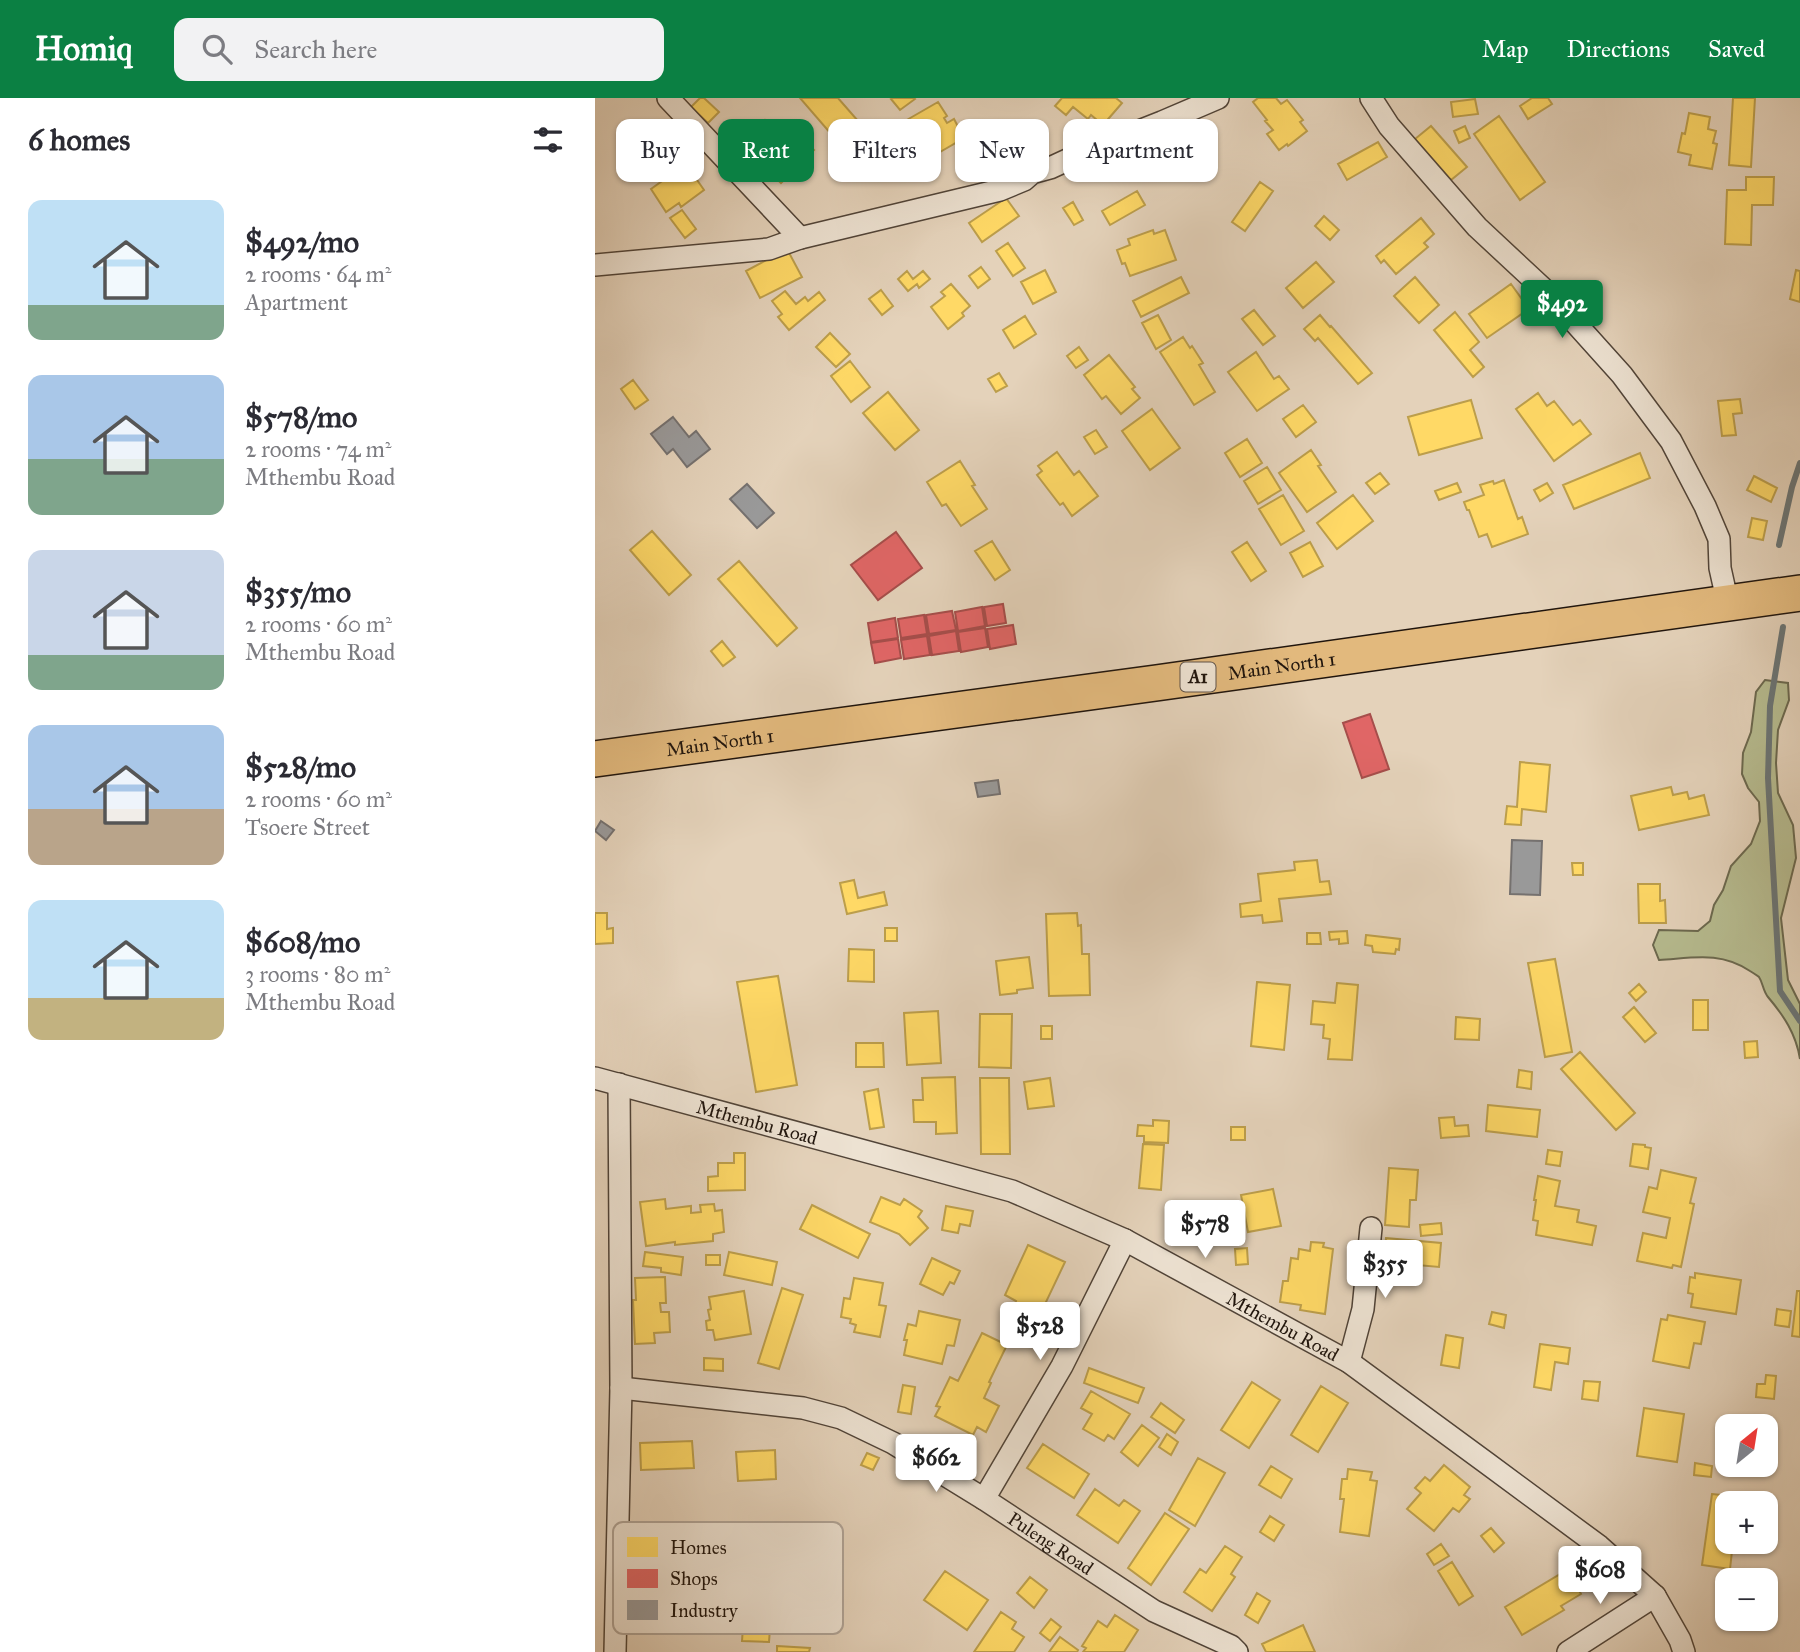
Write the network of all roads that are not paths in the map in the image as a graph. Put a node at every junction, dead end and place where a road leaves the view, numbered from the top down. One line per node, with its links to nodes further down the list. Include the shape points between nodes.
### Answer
1 (668, 98): 4 (street)
2 (1218, 98): 4 (street, via 1000,190)
3 (1371, 98): 7 (street, via 1389,126 1477,227 1551,296 1622,375 1671,441 1719,539)
4 (800, 238): 5 (street, via 769,249)
5 (595, 265)
6 (1800, 593): 7 (main road, Main North 1 / A1)
7 (1728, 604): 8 (main road, Main North 1 / A1)
8 (595, 759)
9 (595, 1077): 10 (street, Mthembu Road)
10 (619, 1084): 12 (street, Mthembu Road, via 1012,1191); 14 (street)
11 (1371, 1228): 13 (street, via 1363,1309)
12 (1125, 1240): 13 (street, Mthembu Road); 15 (street, via 1062,1366)
13 (1349, 1362): 17 (street, Mthembu Road, via 1599,1546)
14 (621, 1388): 15 (street, Puleng Road, via 803,1408 841,1418 893,1443); 16 (street)
15 (984, 1499): 20 (street, Puleng Road, via 1154,1611)
16 (618, 1522)
17 (1655, 1595): 21 (street); 22 (street, Mthembu Road)
18 (615, 1634): 19 (street)
19 (615, 1652)
20 (1237, 1652)
21 (1568, 1652)
22 (1683, 1652)

